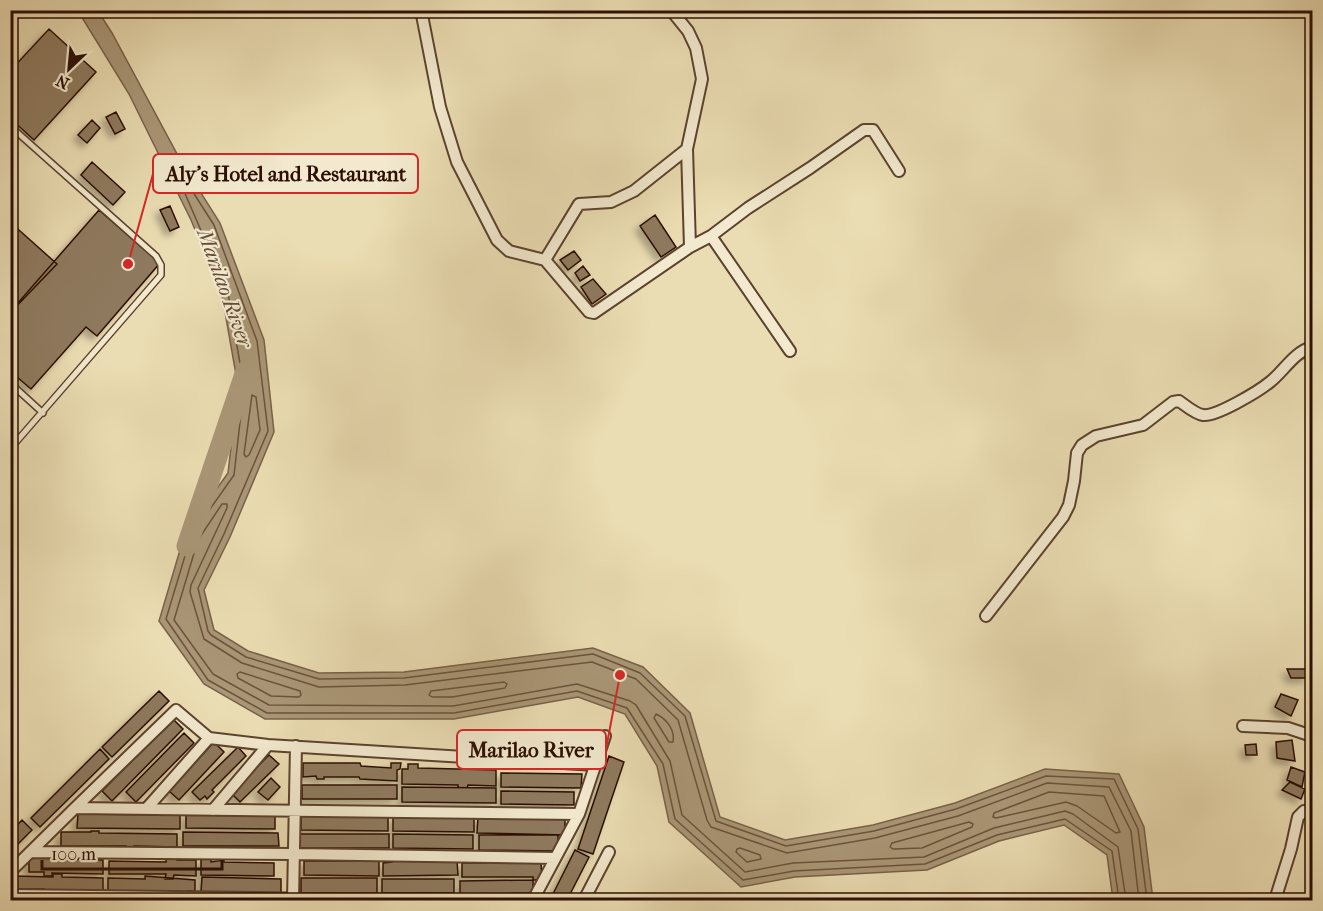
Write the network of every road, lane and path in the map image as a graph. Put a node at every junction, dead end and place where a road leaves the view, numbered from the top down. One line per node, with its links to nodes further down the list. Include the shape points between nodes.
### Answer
1 (421, 10): 8 (street, via 440,107 457,162 502,247)
2 (672, 10): 4 (street, via 696,48 702,79)
3 (10, 126): 12 (lane, via 156,255 161,265 161,275)
4 (687, 149): 7 (street); 8 (street, via 634,191 611,202 579,204)
5 (899, 171): 6 (street, via 873,130 864,130)
6 (711, 236): 7 (street); 10 (street)
7 (690, 247): 8 (street, via 594,313 585,309)
8 (545, 260)
9 (1312, 347): 14 (street, via 1270,382 1210,414 1202,415 1179,401 1173,402 1143,425 1087,441 1077,453 1069,505 1063,517)
10 (790, 351)
11 (10, 383): 12 (lane)
12 (43, 413): 13 (lane)
13 (10, 449)
14 (986, 616)
15 (1243, 726): 17 (street, via 1288,728)
16 (605, 736): 21 (street)
17 (1312, 736)
18 (209, 738): 19 (street); 22 (street, via 176,711); 23 (street)
19 (268, 745): 20 (street); 25 (street)
20 (296, 746): 21 (street); 24 (street)
21 (596, 765): 27 (street)
22 (75, 808): 23 (street); 28 (street)
23 (147, 808): 25 (street)
24 (294, 809): 25 (street); 27 (street); 30 (street)
25 (213, 810)
26 (1312, 811): 38 (street, via 1298,817)
27 (579, 814): 31 (street)
28 (32, 852): 30 (street); 32 (street)
29 (609, 852): 37 (street)
30 (294, 854): 31 (street); 34 (street)
31 (555, 858): 36 (street)
32 (10, 873)
33 (10, 896): 34 (street)
34 (293, 900): 35 (street)
35 (407, 900)
36 (533, 900)
37 (584, 900)
38 (1275, 900)

